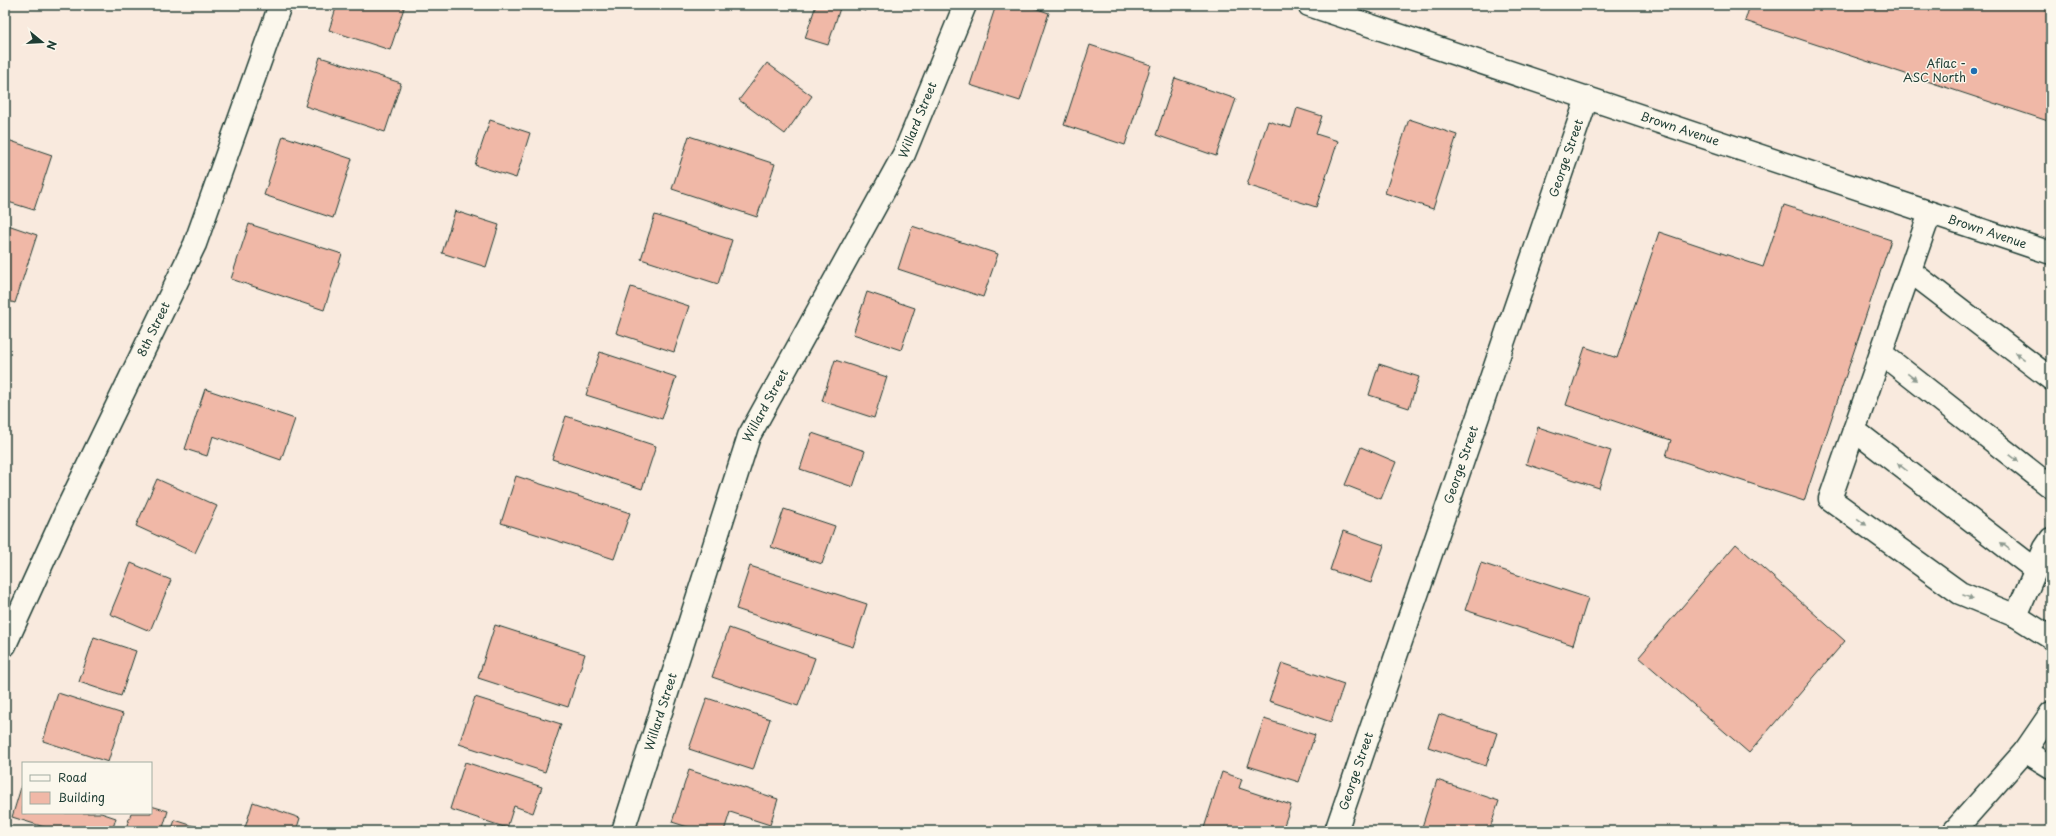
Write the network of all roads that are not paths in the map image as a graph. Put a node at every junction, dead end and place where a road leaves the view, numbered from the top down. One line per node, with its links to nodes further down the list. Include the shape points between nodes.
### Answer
1 (280, 5): 16 (street, 8th Street, via 195,244 67,509)
2 (965, 5): 20 (street, Willard Street, via 904,154 749,436)
3 (1309, 5): 4 (street, Brown Avenue)
4 (1587, 98): 5 (street, Brown Avenue); 21 (street, George Street)
5 (1930, 213): 6 (street, Brown Avenue); 7 (street)
6 (2051, 253)
7 (1910, 271): 8 (street); 9 (street, one-way to 7)
8 (1881, 353): 10 (street); 11 (street, one-way to 11)
9 (2051, 379)
10 (1854, 430): 13 (street, one-way to 10); 14 (street, one-way to 14, via 1830,499 1960,593)
11 (2051, 487)
12 (2051, 539): 13 (street)
13 (2036, 570): 14 (street)
14 (2016, 616): 15 (street)
15 (2051, 638)
16 (5, 645)
17 (2051, 713): 18 (street)
18 (2025, 751): 19 (street); 22 (street)
19 (2051, 767)
20 (622, 831)
21 (1336, 831)
22 (1954, 831)

